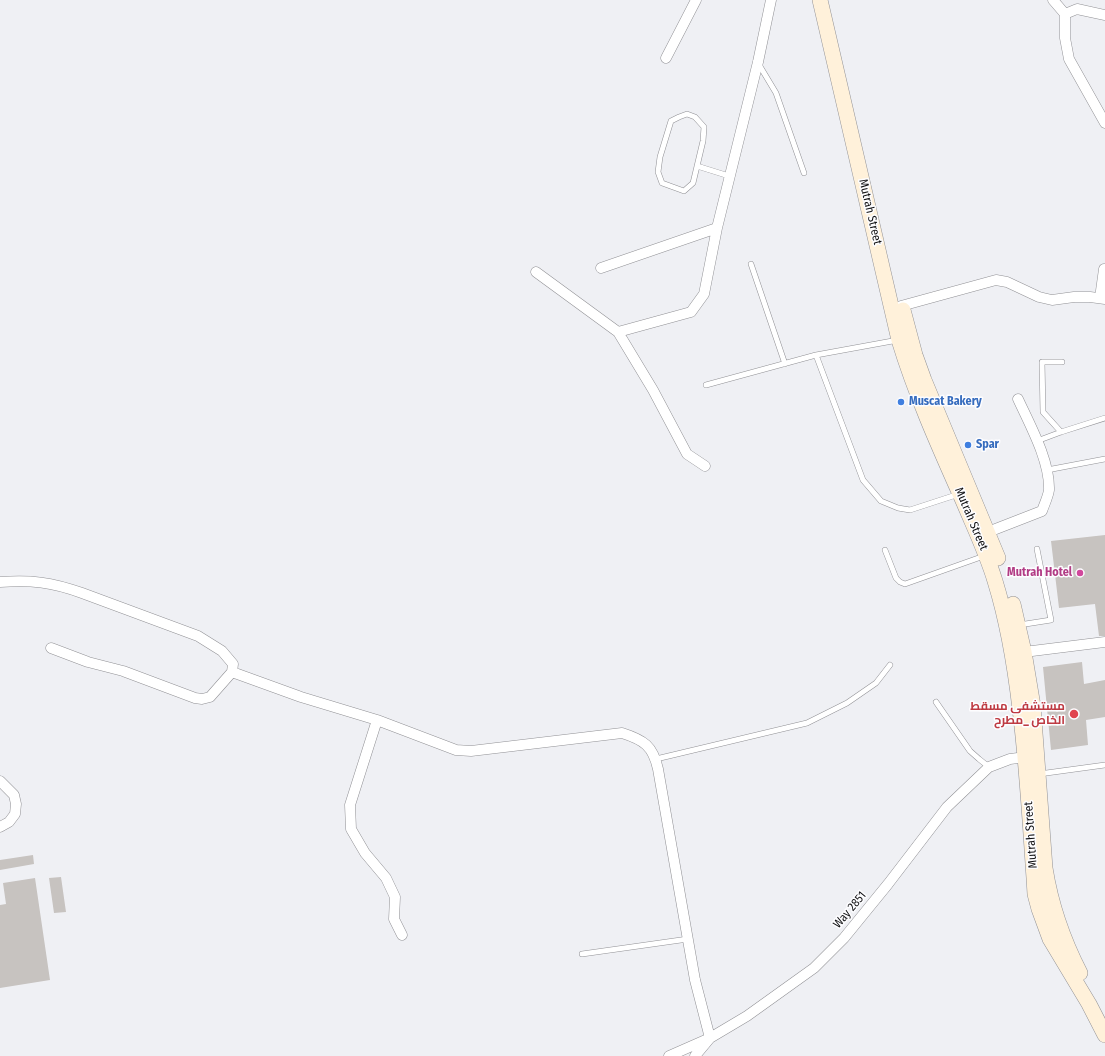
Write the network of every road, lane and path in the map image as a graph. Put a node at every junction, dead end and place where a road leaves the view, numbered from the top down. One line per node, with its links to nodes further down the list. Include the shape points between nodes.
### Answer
1 (696, 0): 8 (street)
2 (771, 0): 9 (street)
3 (820, 0): 22 (main road, Mutrah Street)
4 (830, 0): 20 (main road, Mutrah Street)
5 (1053, 0): 6 (street)
6 (1065, 14): 7 (street, via 1077,9); 10 (street, via 1065,38 1069,59)
7 (1105, 14)
8 (666, 58)
9 (758, 62): 12 (lane, via 776,93); 13 (street)
10 (1105, 123)
11 (697, 166): 11 (lane, via 693,183 684,191 662,183 658,172 660,157 671,121 679,116 687,114 695,117 704,127); 13 (lane)
12 (804, 173)
13 (729, 176): 14 (street)
14 (717, 228): 16 (street); 21 (street, via 704,294 691,312)
15 (751, 264): 25 (lane)
16 (601, 268)
17 (1104, 269): 19 (street)
18 (536, 272): 21 (street)
19 (1103, 299): 20 (street, via 1074,297 1052,300 1039,297 1008,282 996,280)
20 (901, 306): 35 (main road, Mutrah Street, via 924,380)
21 (618, 332): 32 (street, via 687,454)
22 (899, 340): 23 (lane); 34 (main road, Mutrah Street, via 918,396)
23 (816, 355): 25 (lane); 34 (lane, via 864,480 880,500 910,510)
24 (1062, 362): 29 (lane, via 1042,362 1043,412)
25 (785, 364): 26 (lane)
26 (706, 386)
27 (1018, 399): 30 (street)
28 (1105, 418): 29 (lane)
29 (1060, 432): 30 (lane)
30 (1038, 441): 33 (street)
31 (1105, 459): 33 (lane)
32 (705, 466)
33 (1048, 470): 35 (street, via 1049,491 1042,511)
34 (960, 494): 38 (main road, Mutrah Street)
35 (988, 532): 40 (main road, Mutrah Street, via 1005,578)
36 (1037, 549): 40 (lane, via 1051,620)
37 (885, 550): 38 (lane, via 896,578 905,584)
38 (986, 555): 48 (main road, Mutrah Street, via 1003,606 1011,645)
39 (0, 582): 45 (street, via 22,580 62,586 198,636 222,651 232,664)
40 (1018, 626): 43 (main road, Mutrah Street)
41 (1105, 642): 43 (street)
42 (51, 648): 45 (street, via 195,698 210,696)
43 (1024, 652): 52 (main road, Mutrah Street, via 1033,706)
44 (890, 665): 49 (lane, via 876,683 847,703 807,723)
45 (232, 672): 47 (street, via 301,697)
46 (936, 702): 51 (lane, via 970,751)
47 (377, 720): 49 (street, via 456,750 471,751 622,733 635,737 648,746); 55 (street, via 350,805 351,829 365,853 386,878 395,897 394,919)
48 (1026, 757): 51 (street, Way 2851, via 1010,759); 59 (main road, Mutrah Street, via 1034,878 1039,909 1050,939)
49 (656, 759): 56 (street)
50 (1105, 765): 52 (lane)
51 (989, 767): 60 (street, Way 2851, via 947,807 844,938 814,968 747,1016)
52 (1038, 774): 58 (main road, Mutrah Street, via 1045,868 1052,904 1072,956)
53 (0, 781): 54 (street, via 14,795 16,804 15,814 9,822)
54 (0, 827)
55 (402, 935)
56 (688, 939): 57 (lane); 60 (street, via 695,980)
57 (582, 954)
58 (1105, 1013)
59 (1105, 1035)
60 (710, 1038): 61 (street, Way 2851); 62 (street)
61 (669, 1056)
62 (695, 1056)

